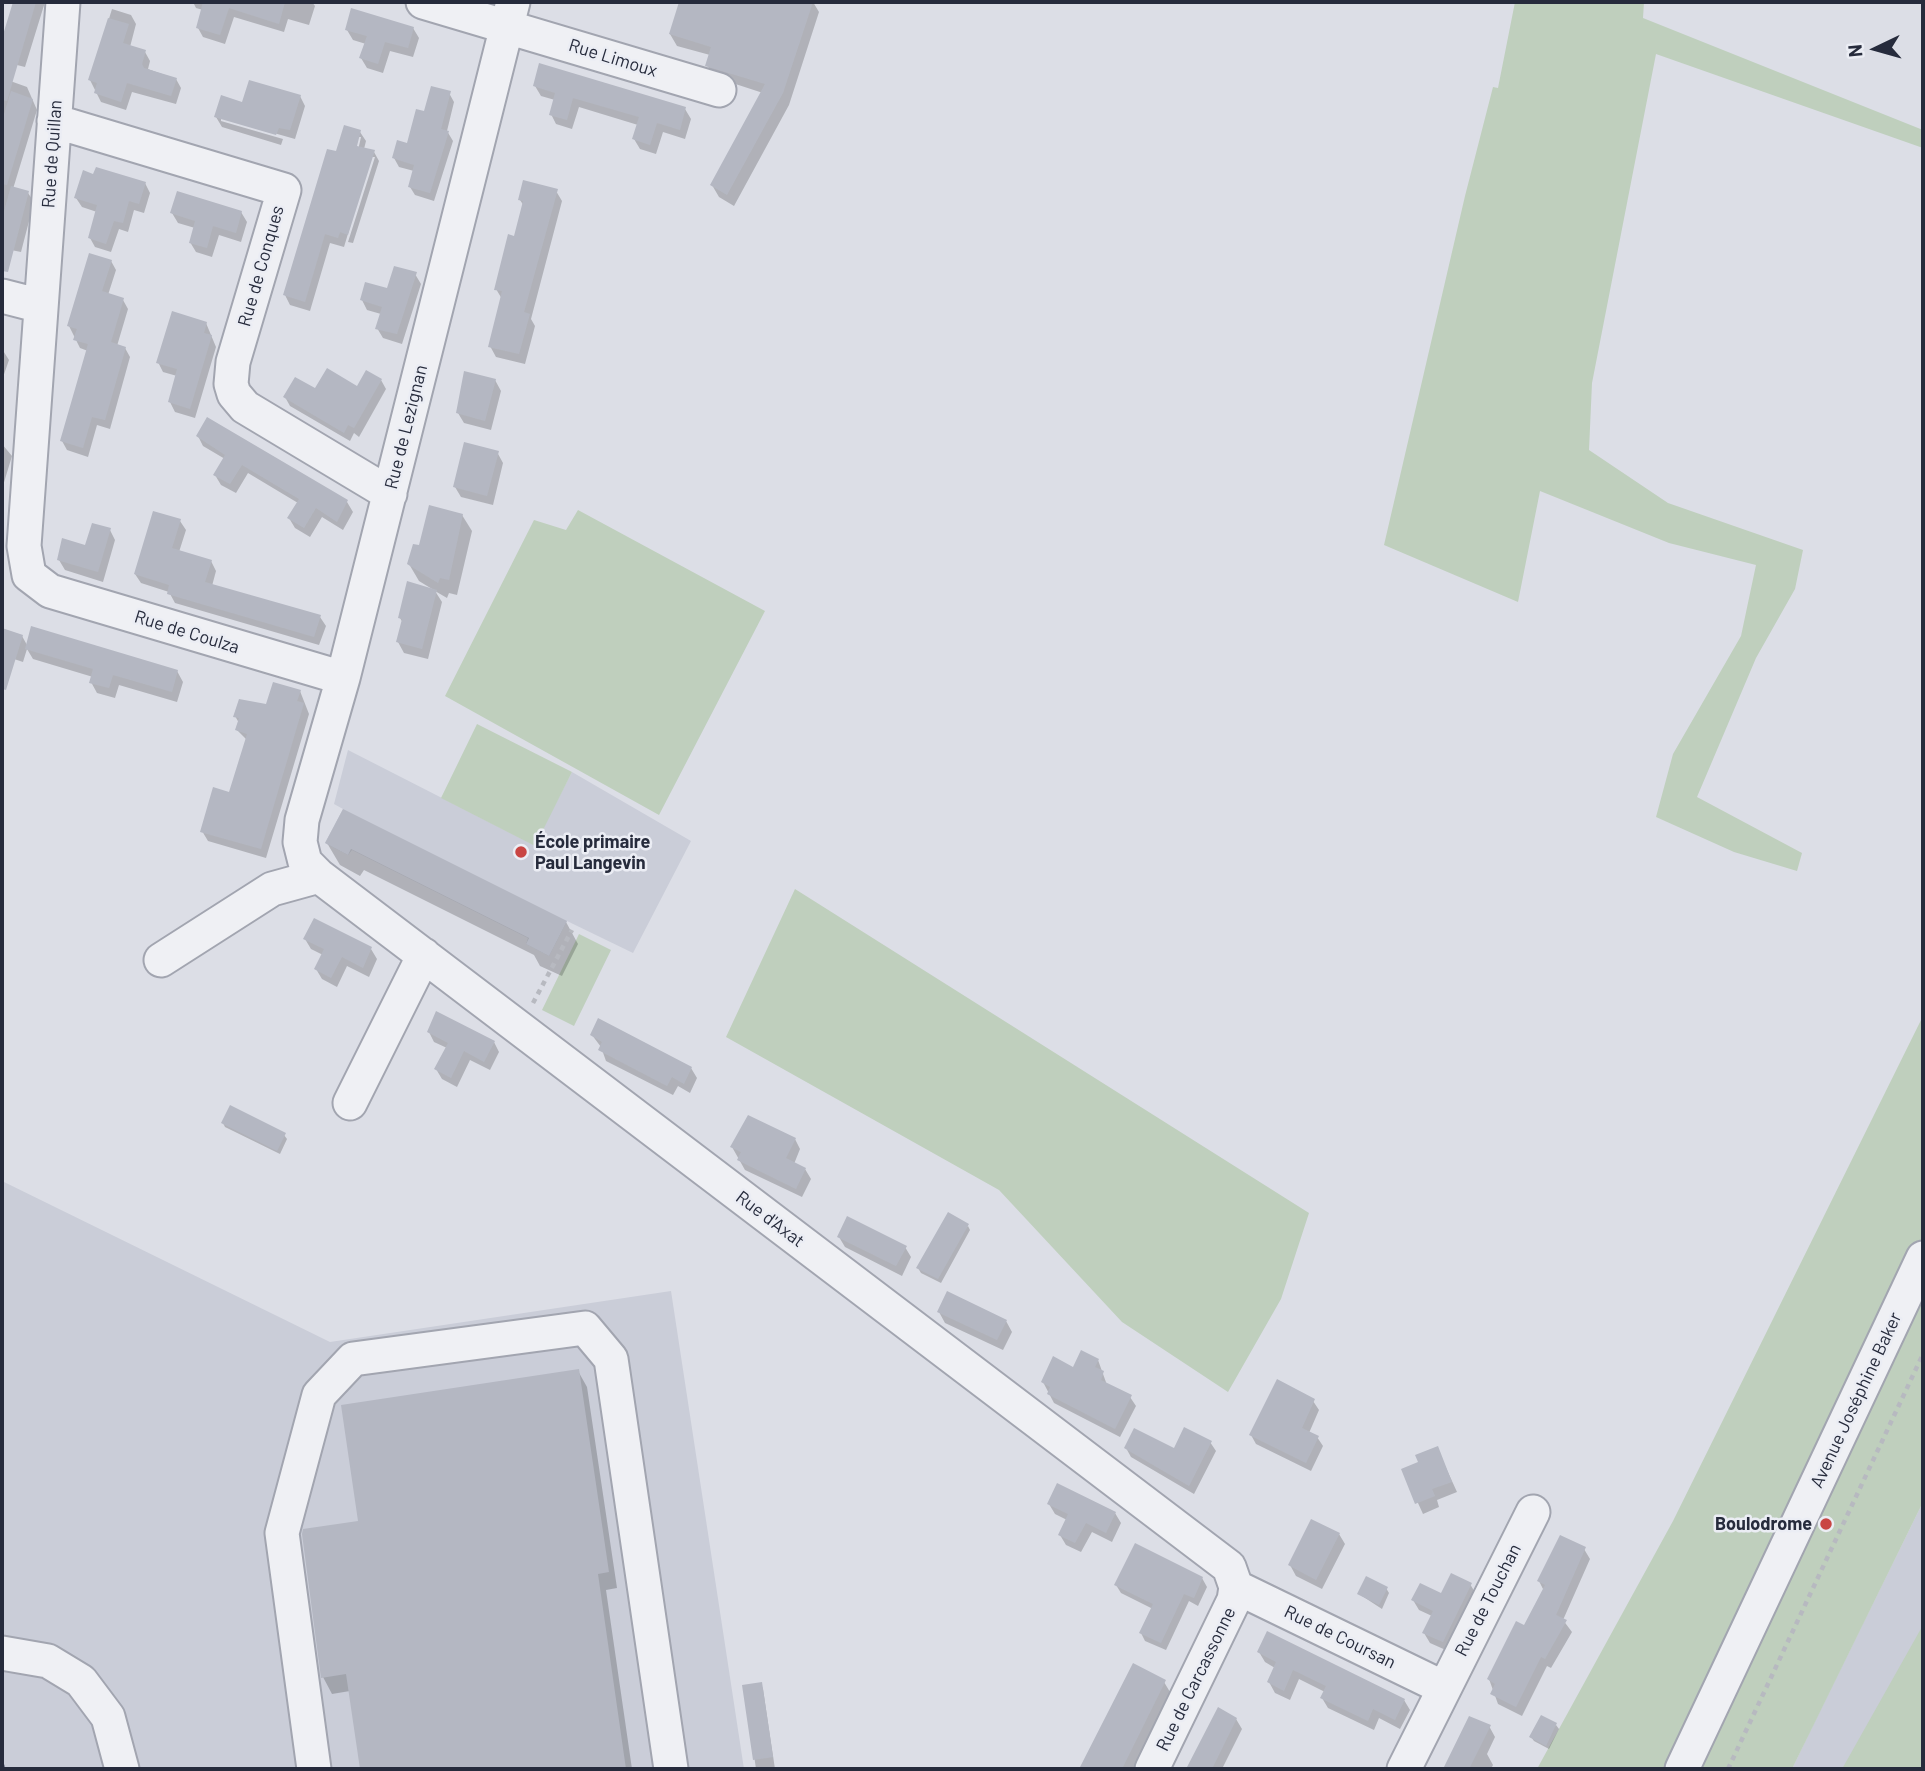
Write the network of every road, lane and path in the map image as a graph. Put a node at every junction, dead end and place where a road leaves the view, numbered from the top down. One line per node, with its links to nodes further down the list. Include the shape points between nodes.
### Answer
1 (62, 2): 5 (street, Rue de Quillan)
2 (423, 2): 3 (street, Rue Limoux)
3 (510, 14): 4 (street, Rue Limoux); 8 (street, Rue de Lezignan)
4 (719, 90)
5 (54, 121): 7 (street, Rue de Quillan); 8 (street, Rue de Conques, via 284,190 233,362 234,394 245,407)
6 (2, 296): 7 (street)
7 (41, 306): 9 (street, Rue de Quillan, via 24,546 26,567)
8 (390, 494): 10 (street, Rue de Lezignan)
9 (34, 582): 10 (street, Rue de Coulza, via 59,594)
10 (342, 678): 11 (street, Rue de Lezignan, via 302,820)
11 (310, 864): 13 (street, Rue d'Axat); 14 (street)
12 (572, 930): 15 (path)
13 (424, 955): 15 (street, Rue d'Axat); 16 (street)
14 (161, 960)
15 (519, 1029): 20 (street, Rue d'Axat, via 1222,1560)
16 (350, 1103)
17 (1923, 1258): 28 (street, Avenue Joséphine Baker)
18 (1923, 1354): 29 (path)
19 (1533, 1511): 22 (street, Rue de Touchan)
20 (1236, 1587): 22 (street, Rue de Coursan); 26 (street, Rue de Carcassonne, via 1234,1600)
21 (2, 1653): 23 (street, via 48,1661 81,1681 108,1717)
22 (1444, 1688): 27 (street, Rue de Touchan)
23 (122, 1769)
24 (314, 1769): 25 (street, via 282,1533 319,1395 353,1360 585,1328 611,1359)
25 (671, 1769)
26 (1152, 1769)
27 (1404, 1769)
28 (1682, 1769)
29 (1728, 1769)

